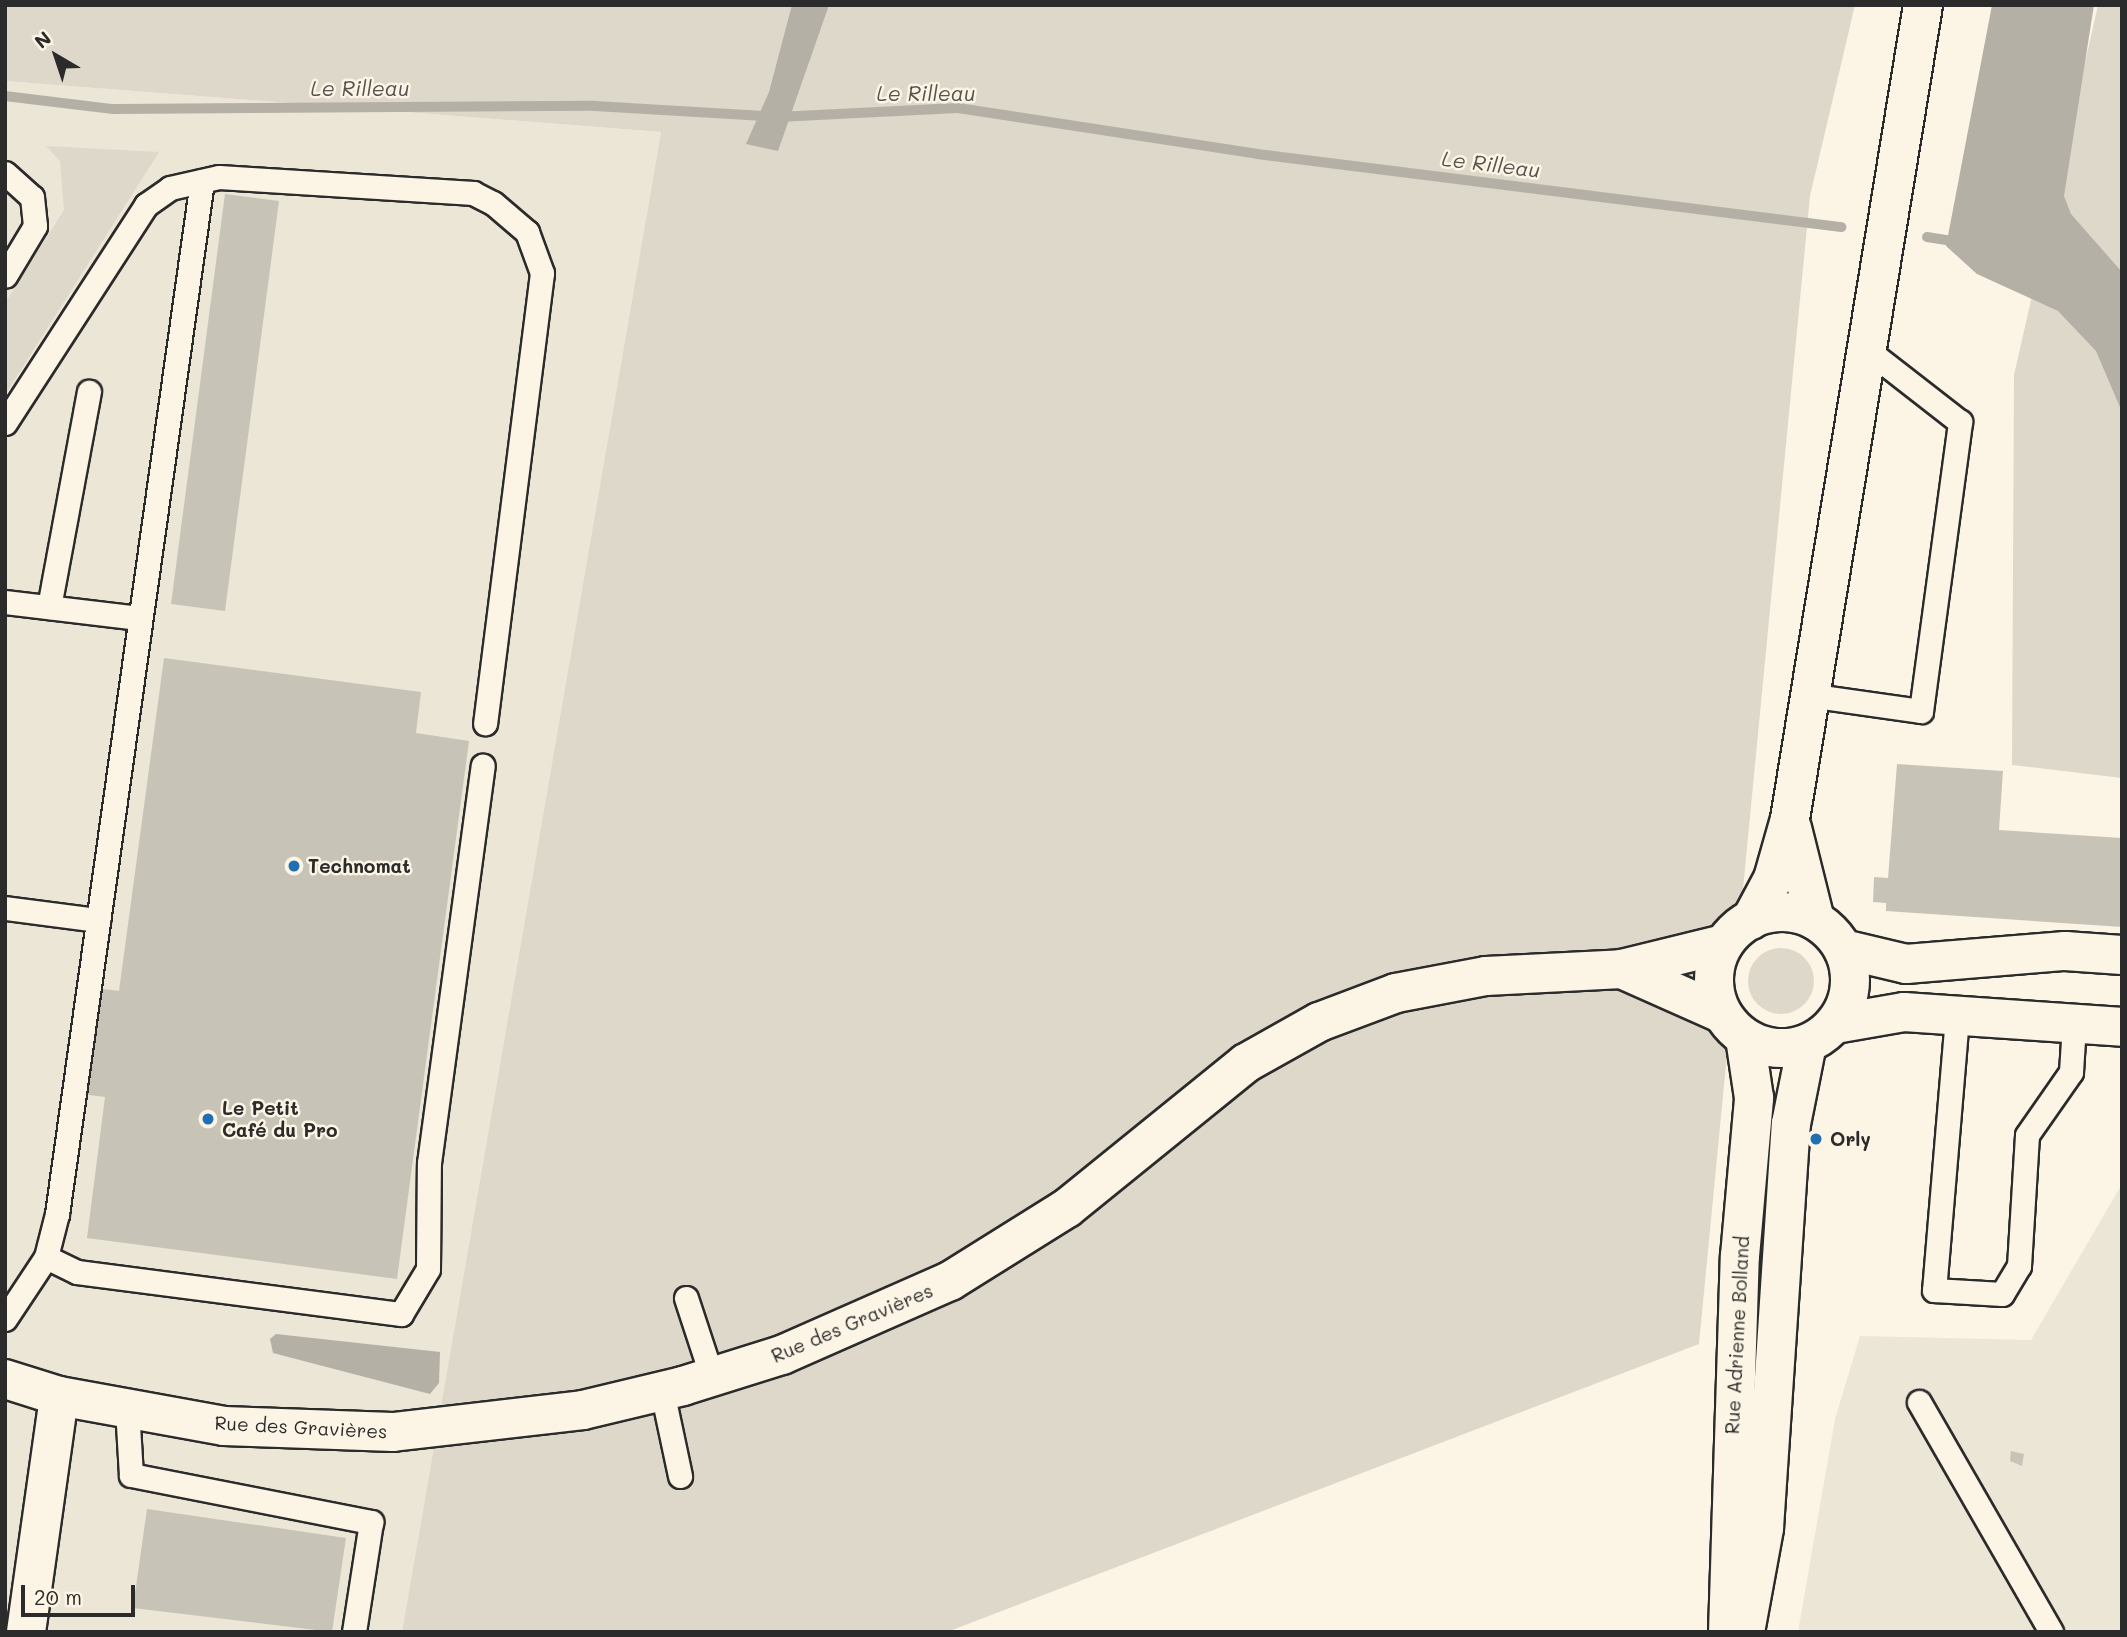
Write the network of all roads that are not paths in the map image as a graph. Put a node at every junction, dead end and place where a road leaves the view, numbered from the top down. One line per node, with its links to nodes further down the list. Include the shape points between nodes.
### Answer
1 (1923, 5): 5 (main road)
2 (5, 173): 4 (lane, via 32,197 36,226)
3 (202, 181): 7 (lane, via 170,188 146,205); 10 (lane); 12 (lane, via 473,193 514,218 536,248 542,273)
4 (5, 276)
5 (1866, 348): 11 (main road); 11 (lane, via 1960,422 1921,711)
6 (89, 392): 9 (lane)
7 (5, 423)
8 (5, 602): 9 (lane)
9 (49, 607): 10 (lane)
10 (141, 618): 16 (lane)
11 (1808, 695): 14 (main road)
12 (485, 723)
13 (483, 766): 27 (lane, via 429,1163 428,1269 401,1314 77,1272)
14 (1790, 819): 17 (main road); 18 (main road, via 1773,879)
15 (5, 908): 16 (lane)
16 (98, 920): 27 (lane)
17 (1815, 920): 18 (main road, via 1783,912); 19 (main road)
18 (1737, 932): 21 (main road, Rue des Gravières); 24 (main road, via 1713,978)
19 (1843, 948): 20 (main road, via 1906,964 2065,951); 26 (main road, via 1850,987)
20 (2122, 955)
21 (1622, 969): 24 (main road, Rue des Gravières); 30 (main road, Rue des Gravières, via 1486,976 1396,993 1319,1023 1246,1063 1067,1208 950,1281 782,1355)
22 (1956, 1017): 23 (main road); 23 (lane, via 1934,1290 2002,1294 2020,1266 2027,1135 2071,1072); 26 (main road, via 1904,1012)
23 (2074, 1024): 25 (main road)
24 (1733, 1025): 26 (main road, via 1780,1049); 39 (main road, Rue Adrienne Bolland, via 1754,1098 1740,1256)
25 (2122, 1027)
26 (1821, 1034): 40 (main road, Rue Adrienne Bolland, via 1791,1124 1763,1528)
27 (46, 1258): 29 (lane)
28 (686, 1298): 30 (lane)
29 (5, 1319)
30 (712, 1377): 32 (main road, Rue des Gravières)
31 (5, 1379): 33 (main road, Rue des Gravières)
32 (662, 1391): 35 (main road, Rue des Gravières, via 583,1410 393,1432 223,1426); 36 (lane)
33 (60, 1396): 35 (main road, Rue des Gravières); 37 (main road)
34 (1919, 1402): 41 (lane)
35 (127, 1409): 38 (lane, via 131,1475 371,1522)
36 (680, 1476)
37 (26, 1632)
38 (354, 1632)
39 (1728, 1632)
40 (1745, 1632)
41 (2051, 1632)

